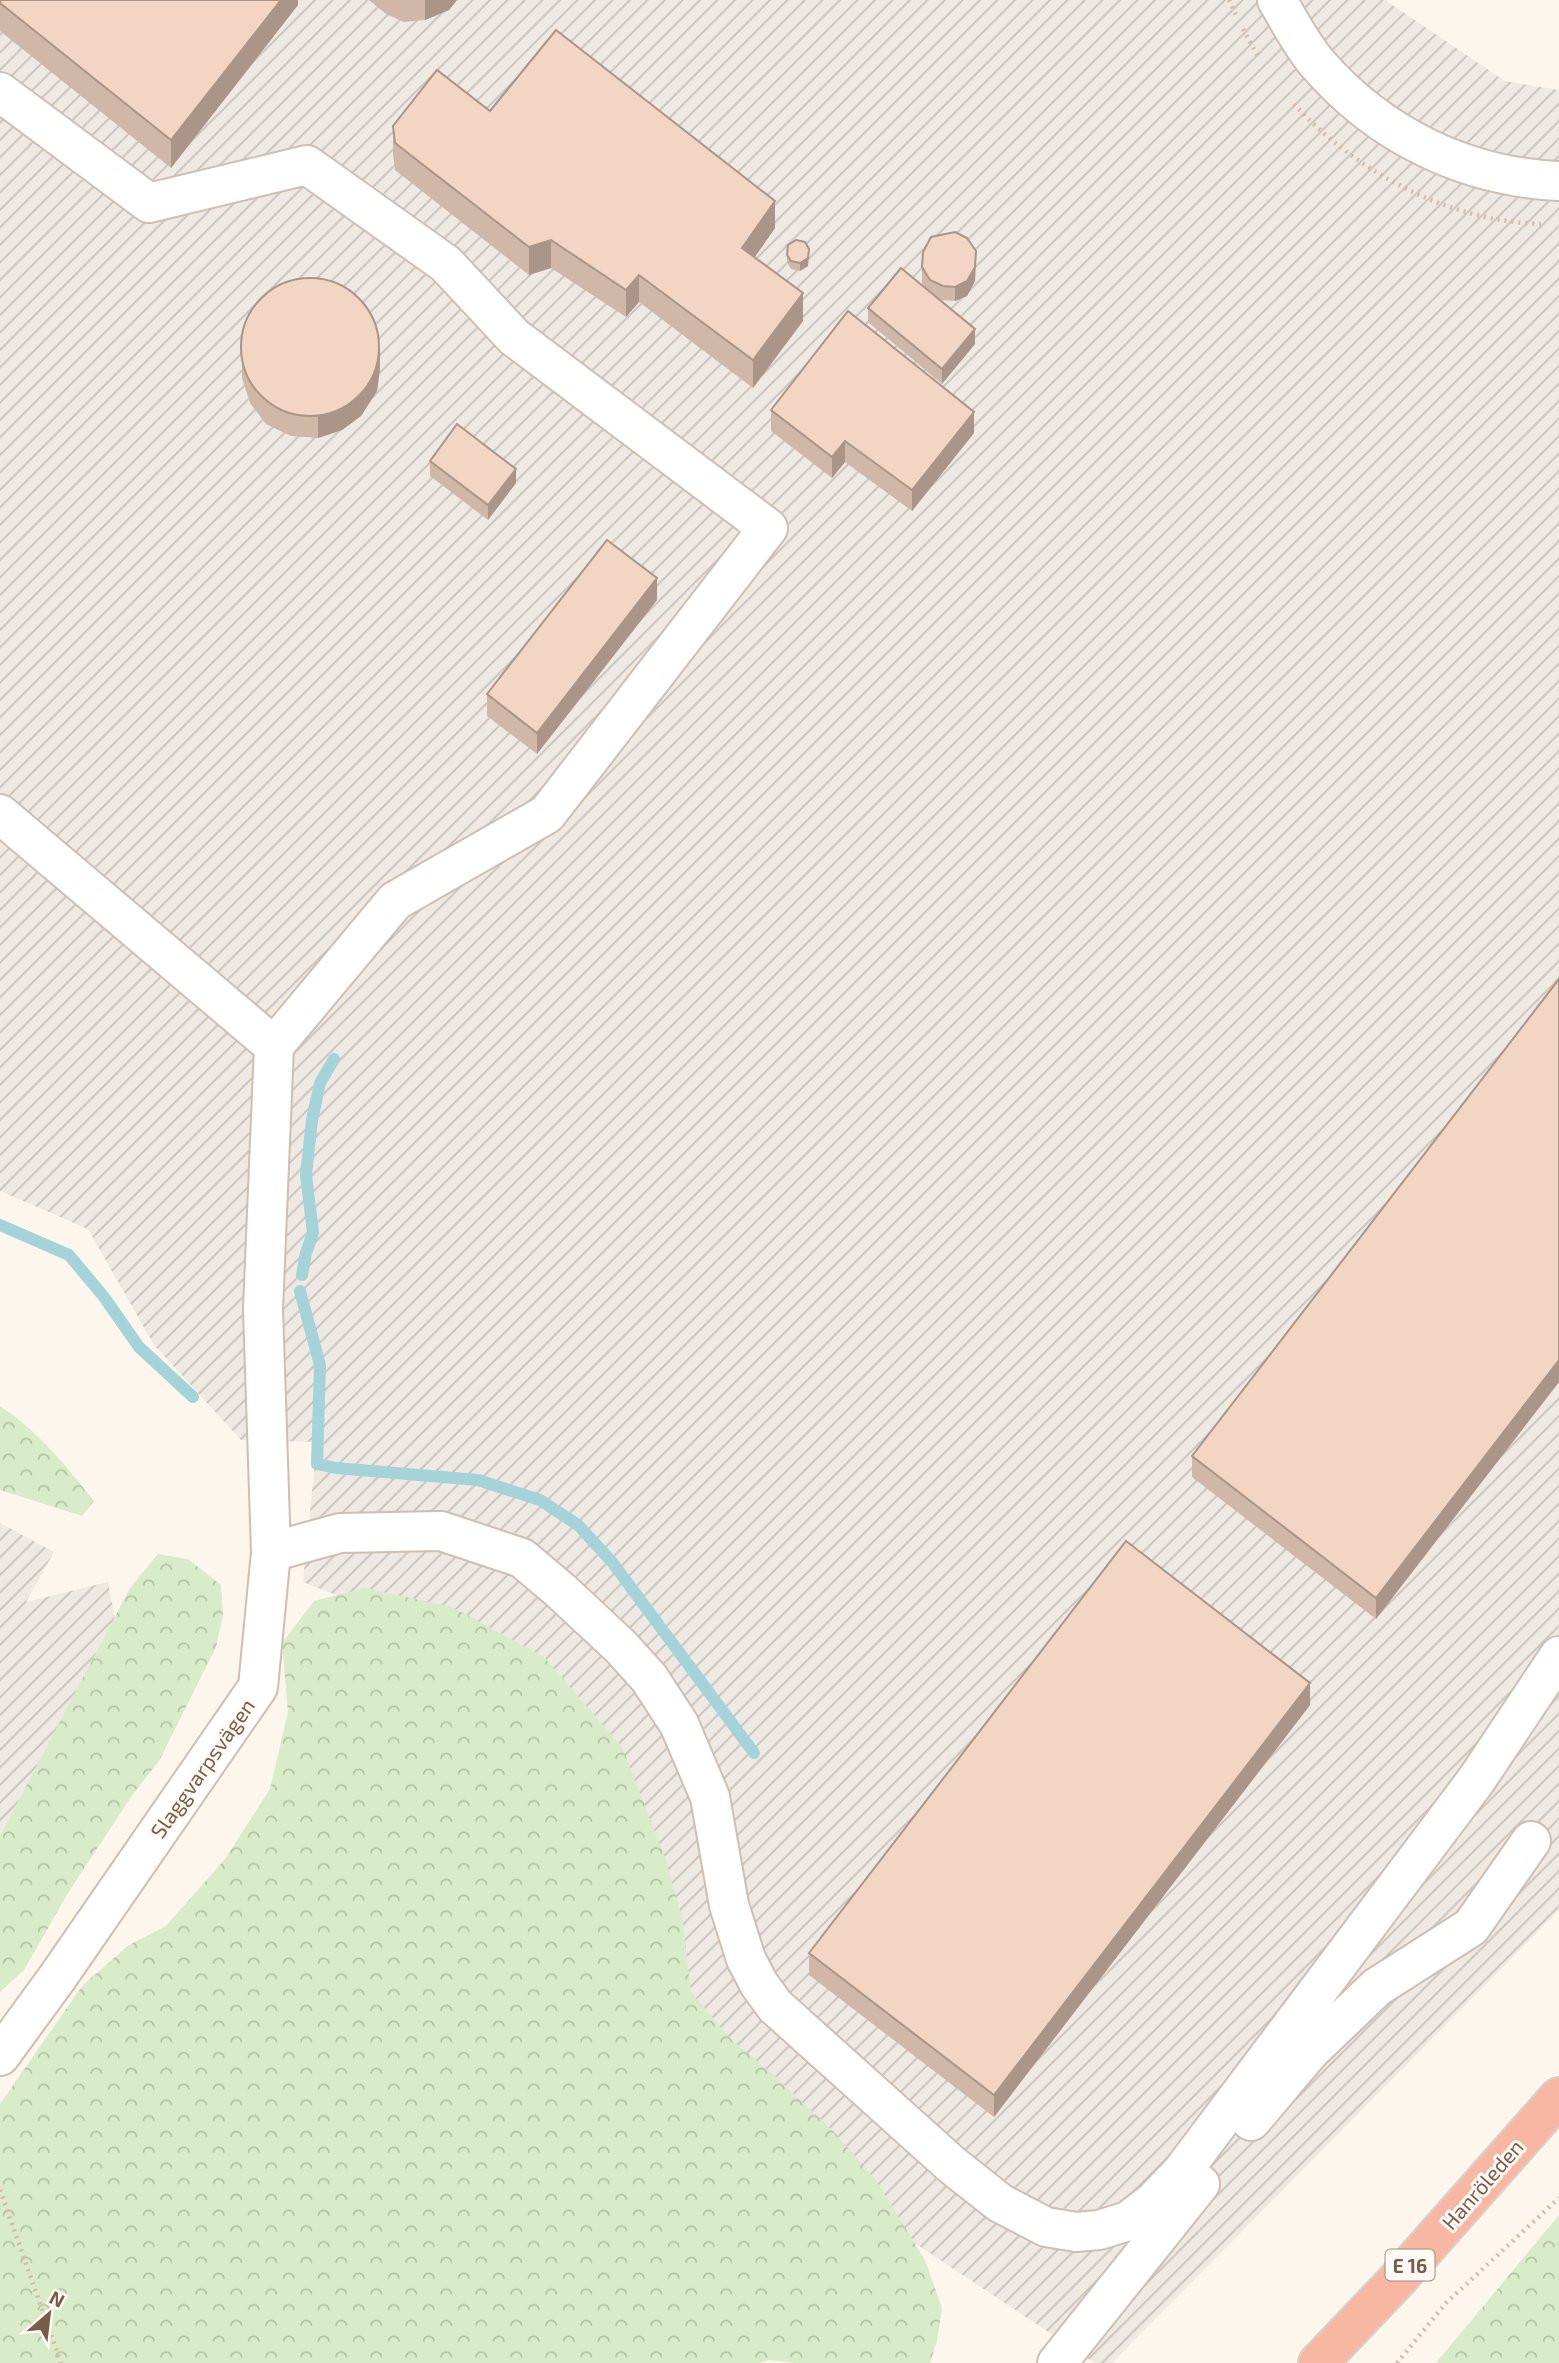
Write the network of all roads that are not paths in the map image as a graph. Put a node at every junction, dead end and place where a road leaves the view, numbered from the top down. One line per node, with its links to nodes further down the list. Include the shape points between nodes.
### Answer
1 (1278, 0): 3 (street, via 1295,32 1343,91 1411,141 1482,171)
2 (0, 92): 5 (street, via 149,203 307,165 446,264 514,337 768,528 547,814 395,901)
3 (1559, 181)
4 (0, 814): 5 (street)
5 (274, 1046): 6 (street, Slaggvarpsvägen, via 263,1309)
6 (271, 1552): 9 (street, via 340,1533 441,1531 522,1558 561,1591 649,1678 679,1724 710,1797 729,1905 746,1959 775,2006 952,2165 1000,2203 1046,2227 1076,2232 1128,2221 1181,2173); 10 (street, Slaggvarpsvägen, via 258,1687)
7 (1559, 1656): 9 (street)
8 (1531, 1840): 9 (street, via 1471,1927)
9 (1297, 2044): 12 (street, via 1270,2098)
10 (0, 2056)
11 (1559, 2097): 13 (highway, Hanröleden / E 16)
12 (1057, 2363)
13 (1318, 2363)

